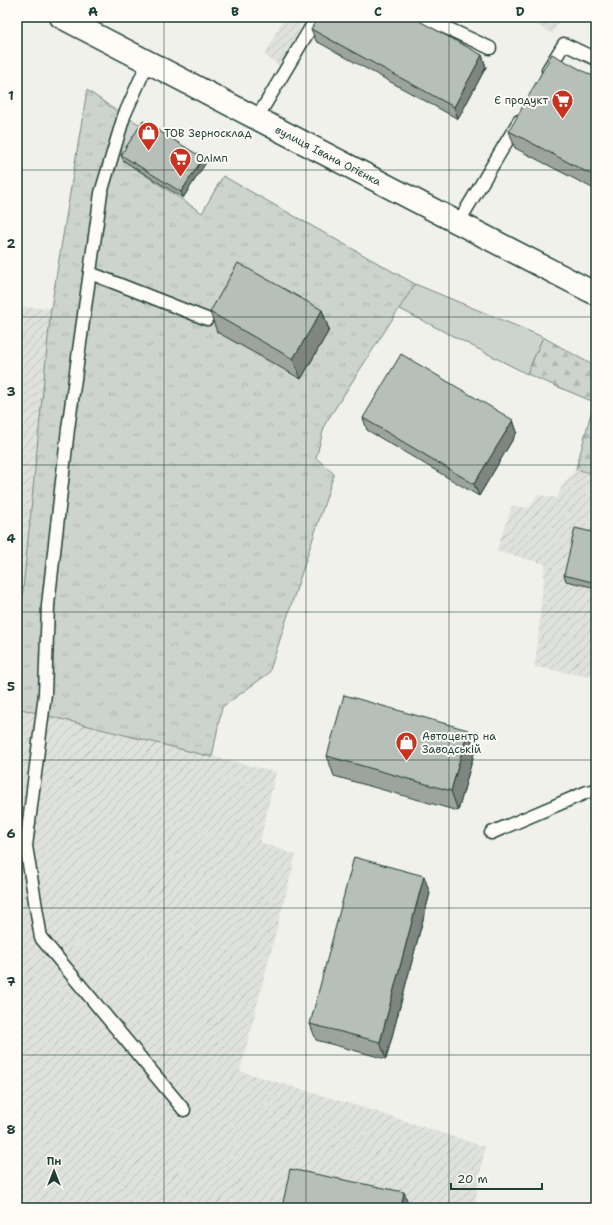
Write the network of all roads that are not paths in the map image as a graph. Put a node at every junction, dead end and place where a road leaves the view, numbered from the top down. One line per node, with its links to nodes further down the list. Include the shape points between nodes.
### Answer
1 (62, 17): 6 (street, вулиця Івана Огієнка)
2 (317, 17): 9 (lane)
3 (423, 17): 4 (lane)
4 (490, 48)
5 (596, 58): 7 (lane, via 564,44)
6 (148, 62): 9 (street, вулиця Івана Огієнка); 11 (lane, via 124,116 101,193)
7 (541, 84)
8 (525, 110): 10 (lane)
9 (257, 118): 10 (street, вулиця Івана Огієнка)
10 (458, 223): 12 (street, вулиця Івана Огієнка)
11 (90, 273): 13 (lane); 16 (lane, via 68,429 48,605 45,694 26,846 41,938)
12 (596, 294)
13 (207, 319)
14 (596, 790): 15 (lane)
15 (490, 833)
16 (184, 1110)

